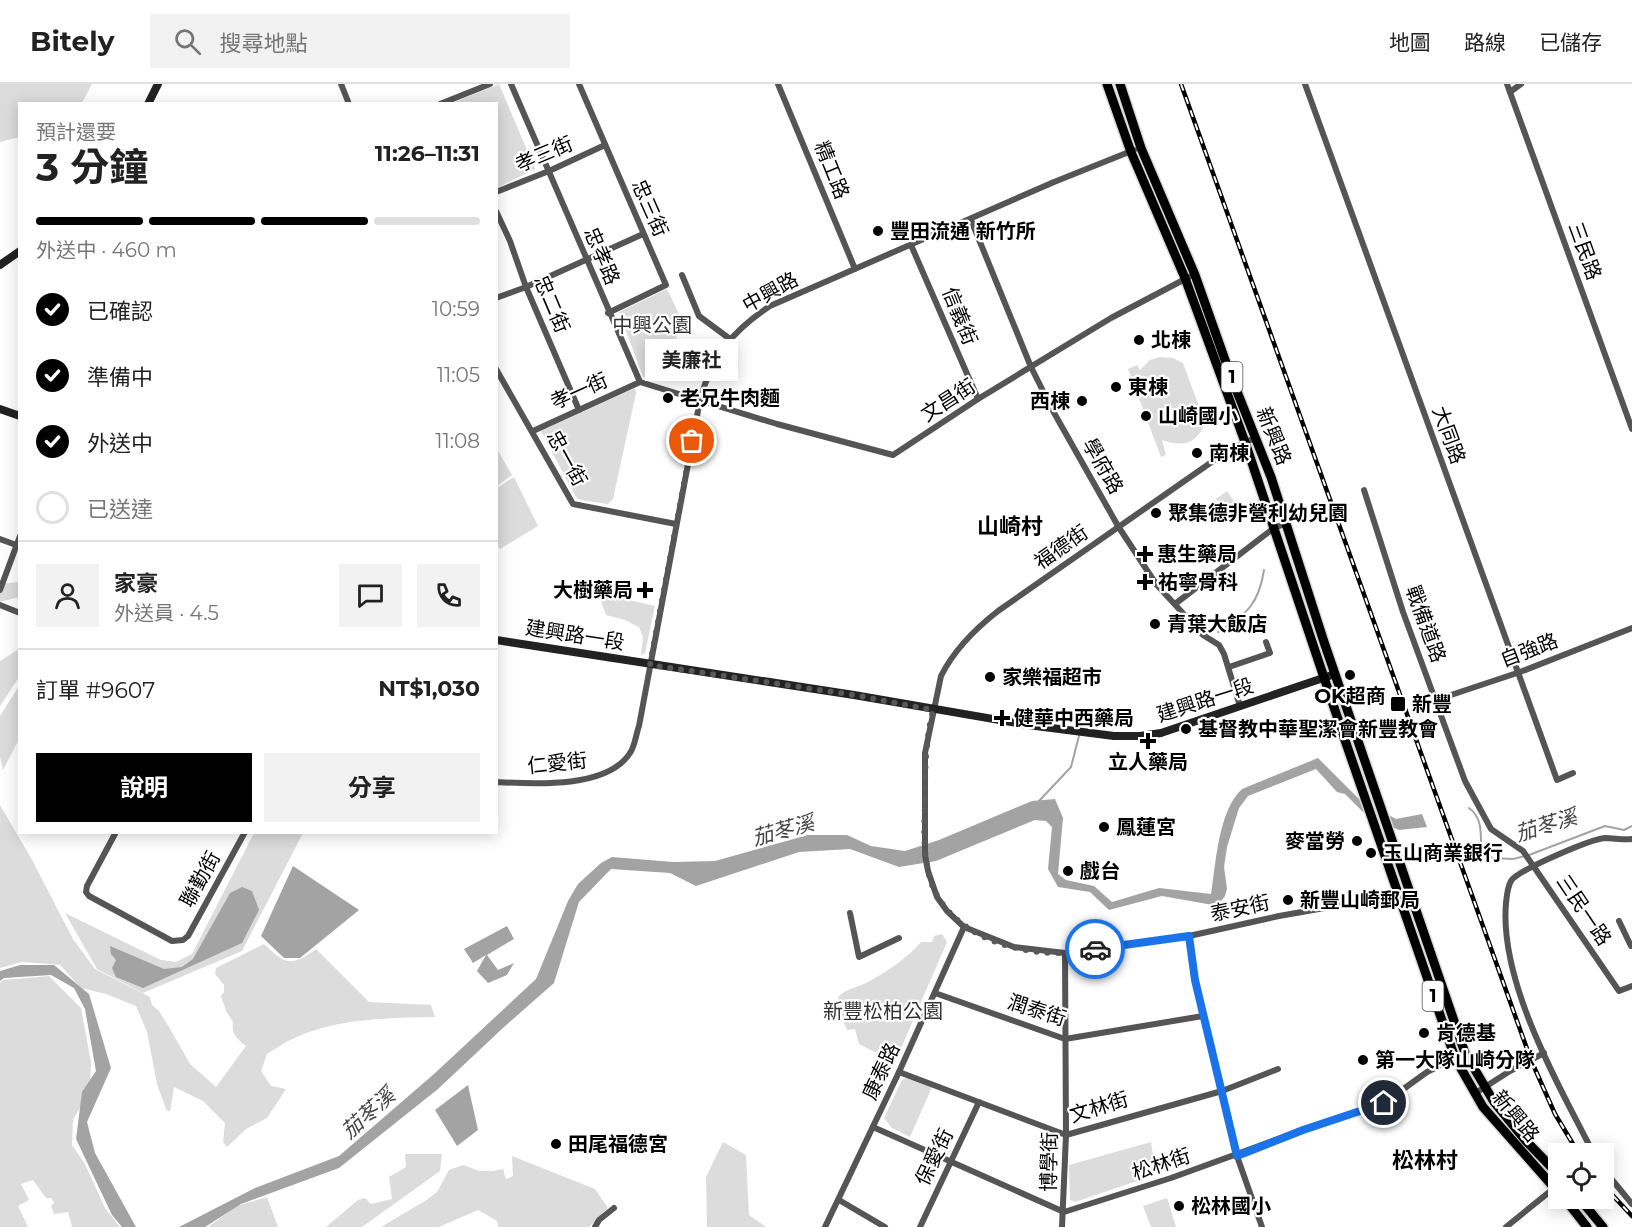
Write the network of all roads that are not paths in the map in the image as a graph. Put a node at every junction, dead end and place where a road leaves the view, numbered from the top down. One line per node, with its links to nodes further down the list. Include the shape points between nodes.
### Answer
1 (158, 84): 13 (street)
2 (341, 84): 14 (street)
3 (490, 84): 15 (street)
4 (511, 84): 19 (street, 忠孝路)
5 (579, 84): 16 (street, 忠三街)
6 (778, 84): 28 (street, 精工路)
7 (1107, 84): 18 (main road, 新興路 / 1)
8 (1120, 84): 17 (main road, 新興路 / 1)
9 (1305, 84): 63 (street, 大同路)
10 (1508, 84): 12 (street, 三民路)
11 (1521, 84): 12 (street)
12 (1510, 92): 43 (street, 三民路)
13 (149, 102)
14 (348, 102)
15 (445, 102)
16 (605, 145): 19 (street, 孝三街); 23 (street, 忠三街)
17 (1141, 147): 18 (street, 中興路); 30 (main road, 新興路 / 1)
18 (1131, 152): 22 (street, 中興路); 30 (main road, 新興路 / 1)
19 (549, 171): 20 (street, 孝三街); 26 (street, 忠孝路)
20 (498, 191)
21 (498, 215): 31 (street, 忠二街)
22 (971, 220): 24 (street, 中興路); 35 (street, 學府路)
23 (643, 234): 26 (street); 33 (street, 忠三街, via 666,285)
24 (911, 245): 28 (street, 中興路); 38 (street, 信義街)
25 (18, 252): 27 (street)
26 (586, 260): 31 (street); 33 (street, 忠孝路)
27 (0, 265)
28 (855, 269): 34 (street, 中興路, via 770,306)
29 (682, 275): 34 (street, via 699,316)
30 (1190, 277): 35 (street, 文昌街, via 1111,318); 45 (main road, 新興路 / 1); 46 (main road, 新興路 / 1)
31 (526, 287): 32 (street); 41 (street, 忠二街)
32 (498, 297)
33 (608, 313): 37 (street, 忠孝路)
34 (730, 339): 39 (street, 中興路, via 713,364)
35 (1031, 367): 38 (street, 文昌街); 50 (street, 學府路)
36 (498, 372): 44 (street, 忠一街)
37 (640, 382): 39 (street); 41 (street, 孝一街)
38 (978, 399): 39 (street, 文昌街, via 893,455)
39 (700, 400): 49 (street, 中興路)
40 (0, 409): 42 (street)
41 (579, 410): 44 (street, 孝一街)
42 (18, 415)
43 (1632, 429)
44 (532, 431): 49 (street, 忠一街, via 573,504)
45 (1256, 438): 46 (street, 福德街); 48 (main road, 新興路 / 1)
46 (1245, 442): 50 (street, 福德街); 51 (main road, 新興路 / 1)
47 (1364, 490): 66 (street, 戰備道路)
48 (1287, 523): 51 (street); 64 (main road, 新興路 / 1)
49 (676, 524): 61 (street, 中興路)
50 (1118, 526): 56 (street, 學府路, via 1156,584); 68 (street, 福德街, via 976,628 946,666)
51 (1274, 528): 56 (street); 65 (main road, 新興路 / 1)
52 (0, 539): 53 (street)
53 (18, 545): 54 (street)
54 (0, 590)
55 (0, 604): 57 (street)
56 (1175, 604): 62 (street, 學府路, via 1203,635 1219,645)
57 (18, 612)
58 (1632, 628): 63 (street, 自強路)
59 (498, 640): 61 (street, 建興路一段)
60 (1266, 642): 62 (street, via 1270,653)
61 (650, 665): 68 (street, 建興路一段); 70 (street, 仁愛街, via 631,753 611,770 586,779 554,783)
62 (1228, 668): 67 (street, 學府路)
63 (1520, 672): 66 (street, 自強路); 69 (street, 大同路, via 1557,780)
64 (1335, 674): 65 (street, 建興路一段); 75 (main road, 新興路 / 1)
65 (1325, 677): 67 (street, 建興路一段); 76 (main road, 新興路 / 1)
66 (1436, 700): 74 (street, 戰備道路, via 1465,781 1486,821 1491,829 1523,851)
67 (1240, 706): 68 (street, 建興路一段, via 1161,733 1140,736)
68 (933, 710): 79 (street, 泰安街, via 925,753 924,837 928,871 937,897)
69 (1573, 773)
70 (498, 782)
71 (115, 834): 72 (street, 聯勤街, via 86,892 172,941 188,936)
72 (244, 834)
73 (1632, 840): 74 (street, via 1591,841)
74 (1534, 866): 84 (street, 三民一路, via 1619,991); 89 (street, via 1511,882 1506,899 1505,935 1516,985)
75 (1410, 893): 76 (street, 泰安街); 88 (main road, 新興路 / 1)
76 (1398, 896): 80 (street, 泰安街); 90 (main road, 新興路 / 1)
77 (850, 913): 81 (street, via 859,957)
78 (1619, 921): 82 (street)
79 (964, 927): 83 (street, 泰安街, via 1014,947); 85 (street, 康泰路)
80 (1189, 936): 83 (street, 泰安街); 86 (street)
81 (899, 938)
82 (1630, 946)
83 (1065, 953): 87 (street, 博學街)
84 (1632, 986)
85 (935, 993): 87 (street, 潤泰街); 92 (street, 康泰路)
86 (1203, 1016): 87 (street, 潤泰街); 94 (street)
87 (1065, 1039): 98 (street, 博學街)
88 (1465, 1053): 90 (street, 松林街); 93 (main road, 新興路 / 1)
89 (1544, 1053): 93 (street); 99 (street)
90 (1455, 1058): 95 (main road, 新興路 / 1); 100 (street, 松林街, via 1427,1072 1384,1103)
91 (1278, 1068): 94 (street, 文林街)
92 (899, 1072): 96 (street, 文林街); 97 (street, 康泰路)
93 (1484, 1087): 95 (street); 102 (main road, 新興路 / 1)
94 (1222, 1091): 98 (street, 文林街); 100 (street)
95 (1474, 1094): 103 (main road, 新興路 / 1)
96 (979, 1102): 98 (street, 文林街); 101 (street, 保愛街)
97 (873, 1127): 101 (street); 106 (street, 康泰路)
98 (1066, 1135): 111 (street, 博學街)
99 (1589, 1143)
100 (1237, 1156): 111 (street, 松林街); 117 (street)
101 (950, 1162): 111 (street); 115 (street, 保愛街)
102 (1548, 1164)
103 (1548, 1178)
104 (1614, 1182): 107 (street)
105 (1548, 1195): 118 (street)
106 (839, 1200): 113 (street, 康泰路); 114 (street)
107 (1632, 1204)
108 (614, 1208): 112 (street)
109 (1573, 1209): 119 (main road)
110 (1588, 1209): 120 (main road)
111 (1064, 1212): 116 (street, 博學街)
112 (595, 1227)
113 (825, 1227)
114 (885, 1227)
115 (920, 1227)
116 (1062, 1227)
117 (1262, 1227)
118 (1506, 1227)
119 (1587, 1227)
120 (1603, 1227)

